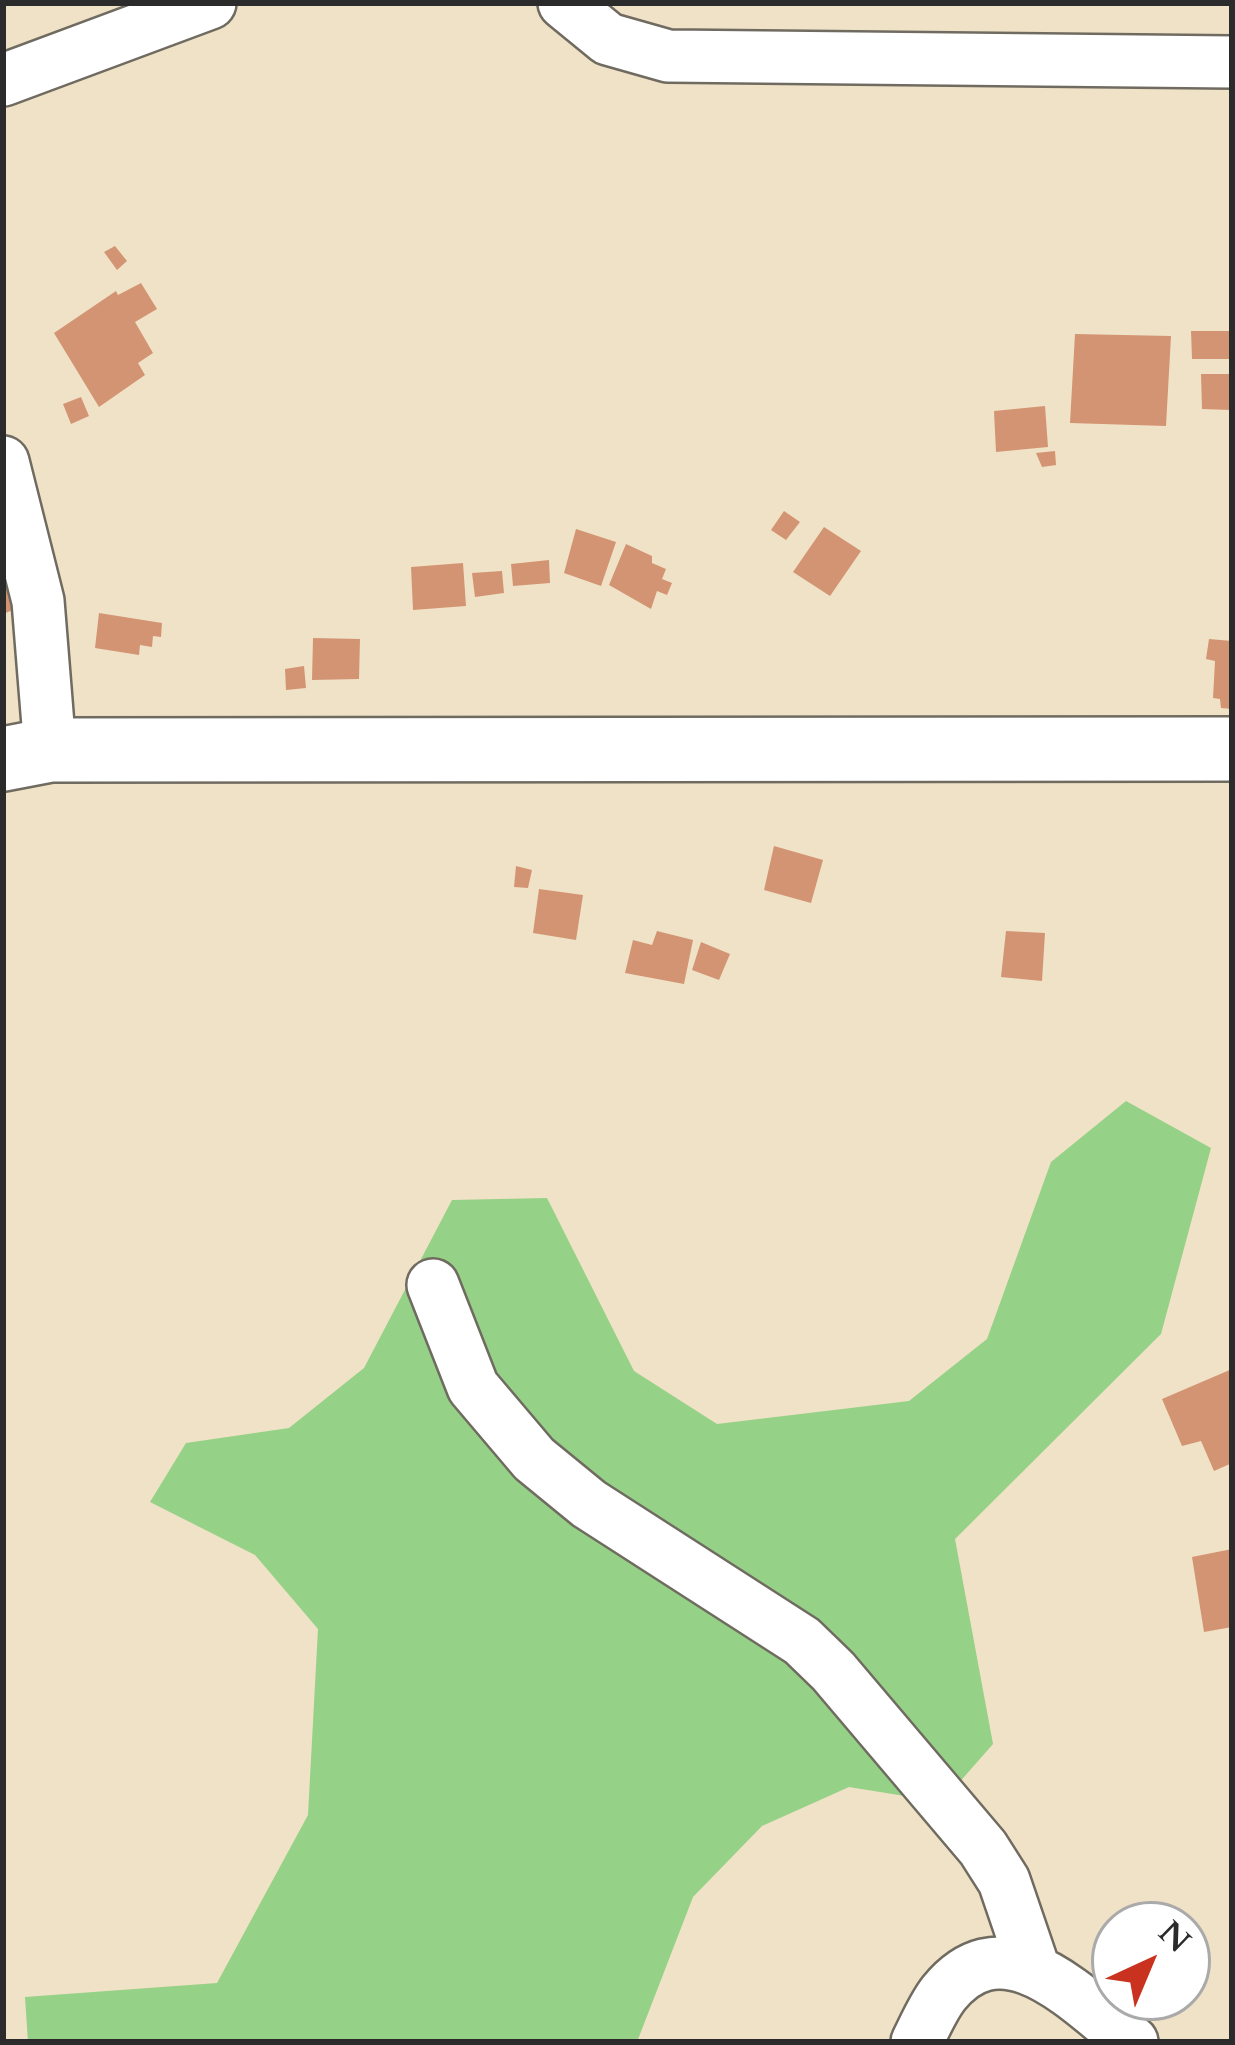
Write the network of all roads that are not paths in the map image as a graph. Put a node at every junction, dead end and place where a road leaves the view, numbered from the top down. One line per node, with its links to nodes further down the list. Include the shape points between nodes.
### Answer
1 (210, 3): 4 (street)
2 (564, 3): 3 (street, via 608,39 668,56)
3 (1232, 62)
4 (3, 80)
5 (3, 462): 7 (street, via 38,602)
6 (1232, 749): 7 (main road)
7 (27, 754)
8 (433, 1285): 9 (street, via 472,1387 534,1459 802,1641 833,1671 982,1848 1004,1881)
9 (1034, 1966): 10 (street, via 1000,1962 970,1970 943,1993); 11 (street)
10 (917, 2042)
11 (1132, 2042)

